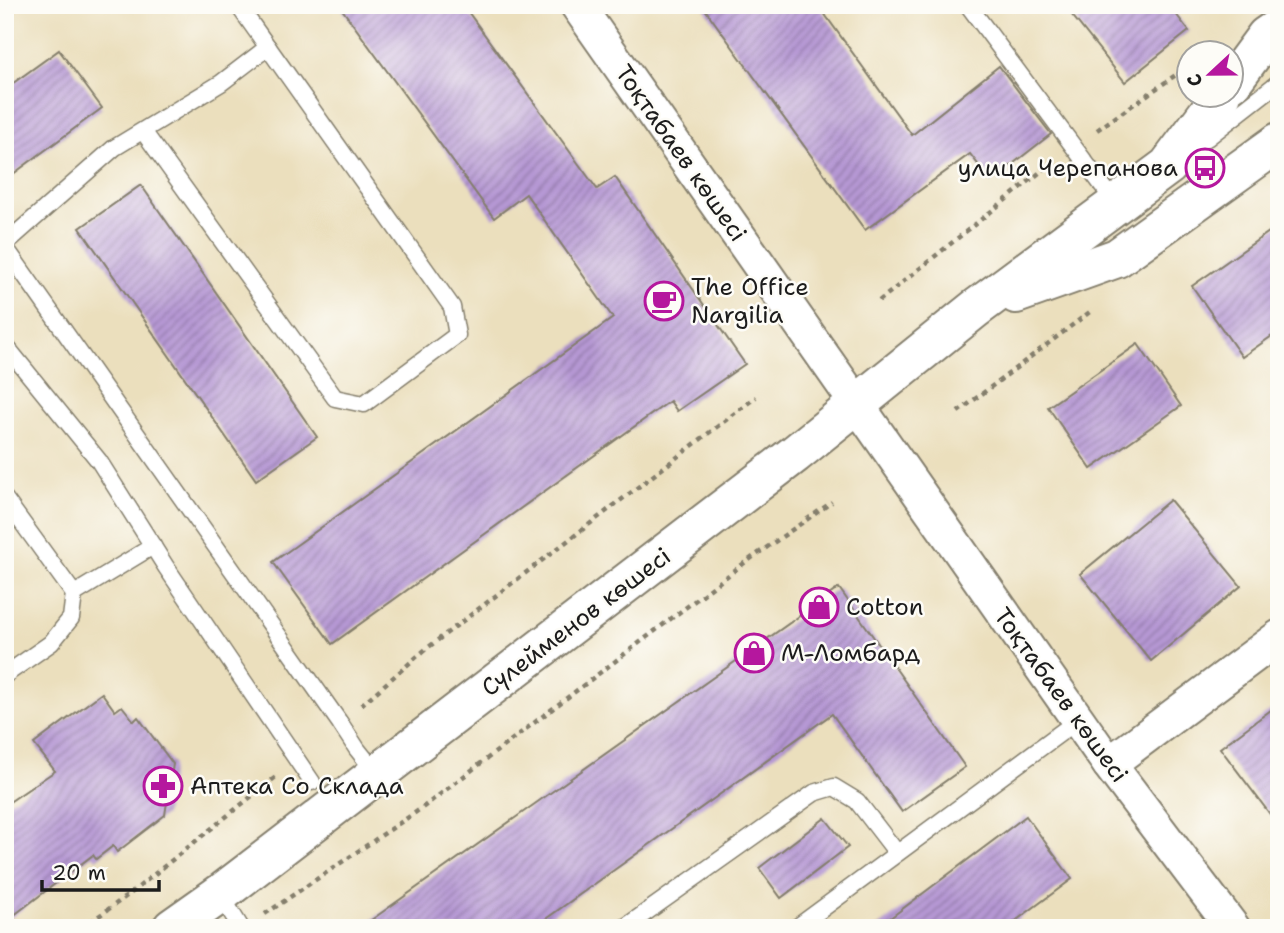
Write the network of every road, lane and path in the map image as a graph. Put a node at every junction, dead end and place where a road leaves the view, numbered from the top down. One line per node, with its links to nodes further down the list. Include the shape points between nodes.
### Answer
1 (238, 5): 5 (lane)
2 (577, 5): 20 (street, Тоқтабаев көшесі)
3 (968, 5): 12 (lane)
4 (1279, 27): 6 (street)
5 (268, 47): 10 (lane); 10 (lane, via 452,307 457,335 364,404 335,398)
6 (1246, 62)
7 (1176, 74): 12 (path)
8 (1279, 82): 13 (lane)
9 (1212, 108): 13 (street, Сүлейменов көшесі)
10 (143, 131): 15 (lane, via 114,148)
11 (1279, 142): 17 (street, Сүлейменов көшесі, via 1116,258)
12 (1072, 147): 14 (lane); 16 (path)
13 (1168, 166): 14 (street, Сүлейменов көшесі)
14 (1117, 205): 17 (street, Сүлейменов көшесі)
15 (5, 246): 28 (lane)
16 (878, 301)
17 (975, 309): 20 (street, Сүлейменов көшесі)
18 (5, 345): 23 (lane, via 99,461)
19 (756, 397): 28 (path, via 426,649)
20 (856, 404): 27 (street, Тоқтабаев көшесі); 31 (street, Сүлейменов көшесі)
21 (5, 499): 24 (lane)
22 (832, 502): 35 (path, via 743,564 422,808)
23 (153, 546): 24 (lane); 29 (lane)
24 (74, 594): 26 (lane, via 71,618 51,643)
25 (1279, 637): 30 (street)
26 (5, 675)
27 (1078, 720): 30 (street, Тоқтабаев көшесі); 33 (lane)
28 (340, 723): 31 (lane)
29 (296, 760): 32 (lane); 36 (path)
30 (1109, 764): 40 (street, Тоқтабаев көшесі)
31 (377, 774): 34 (street, Сүлейменов көшесі)
32 (312, 782)
33 (897, 853): 38 (lane, via 857,801 834,787 814,793); 39 (lane)
34 (220, 894): 35 (lane); 37 (street, Сүлейменов көшесі)
35 (248, 924)
36 (82, 928)
37 (172, 928)
38 (624, 928)
39 (796, 928)
40 (1233, 928)

